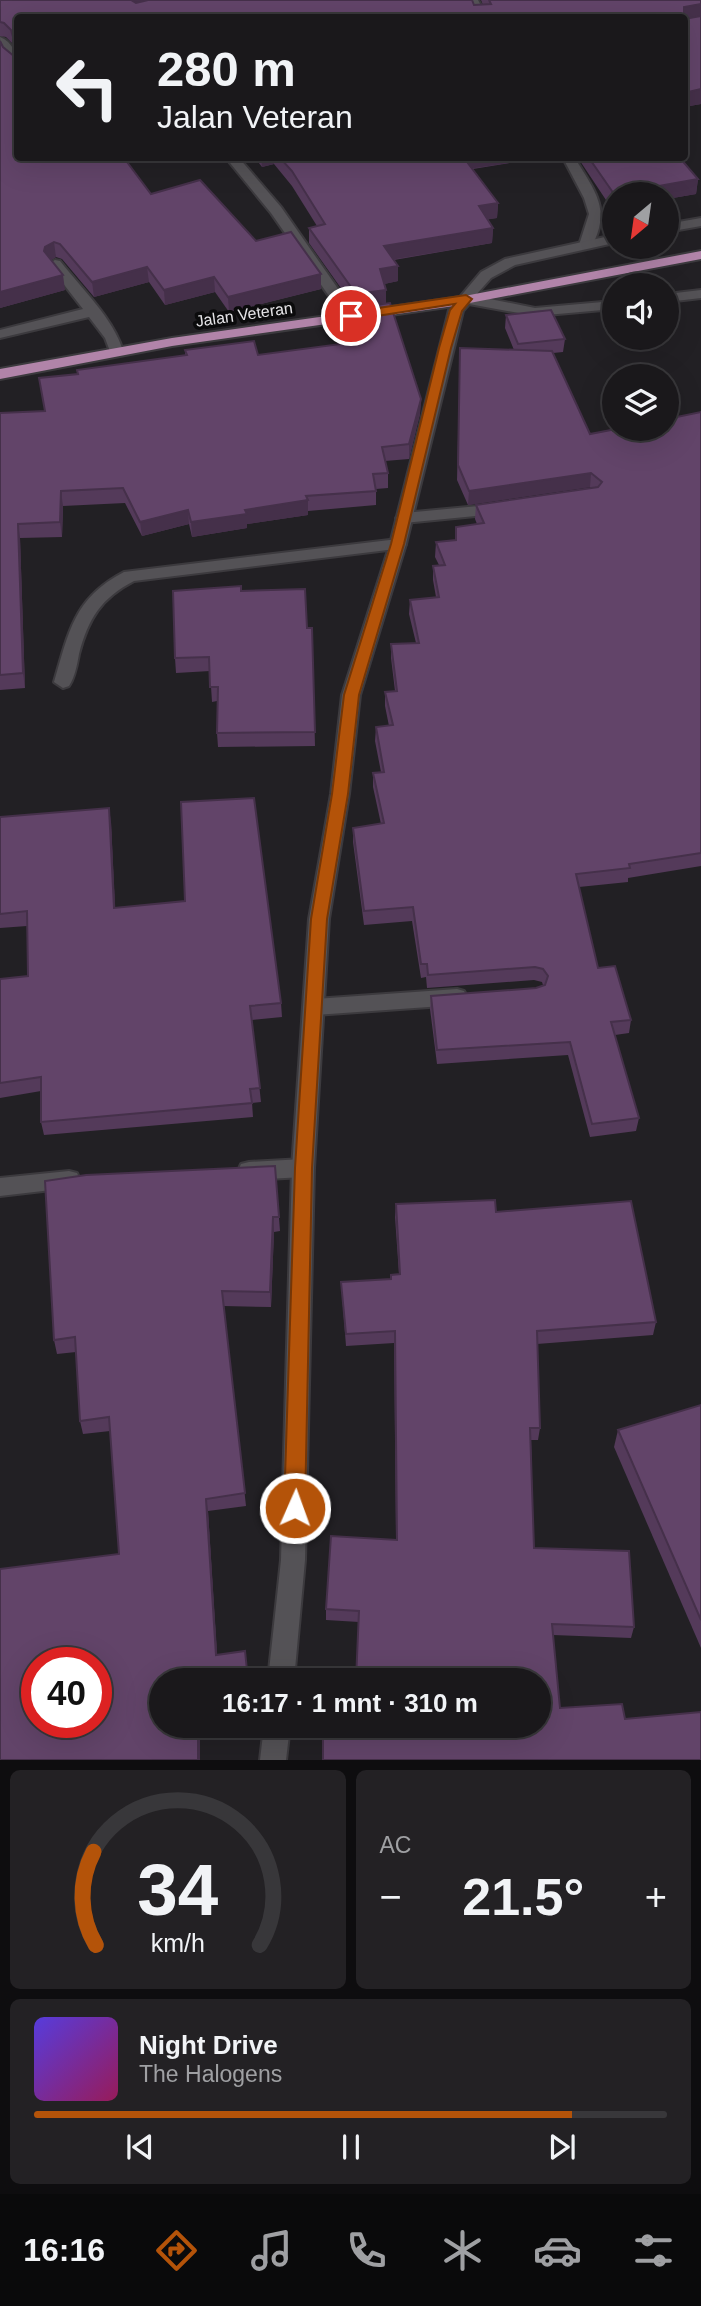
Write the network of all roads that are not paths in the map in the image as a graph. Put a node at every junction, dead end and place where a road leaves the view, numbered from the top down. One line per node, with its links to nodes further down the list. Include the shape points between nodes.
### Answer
1 (0, 41): 2 (street)
2 (14, 60)
3 (235, 161): 16 (street, via 276,210)
4 (571, 161): 8 (street, via 596,214)
5 (701, 222): 6 (street)
6 (679, 226)
7 (602, 242): 8 (street)
8 (586, 245): 13 (street, via 510,262 486,275)
9 (701, 255): 13 (highway, Jalan Veteran)
10 (55, 264): 15 (street)
11 (701, 294): 12 (street)
12 (679, 297)
13 (466, 299): 14 (street, via 536,312); 16 (highway, Jalan Veteran); 21 (street, via 456,310 445,348)
14 (602, 306)
15 (94, 311): 17 (lane); 18 (street)
16 (351, 316): 18 (highway, Jalan Veteran)
17 (0, 334)
18 (116, 351): 19 (highway, Jalan Veteran)
19 (0, 374)
20 (516, 508): 21 (street)
21 (404, 518): 22 (street)
22 (398, 544): 23 (street, via 130,576 98,593 84,611); 25 (street, via 351,695 319,919)
23 (63, 682)
24 (480, 995): 25 (street)
25 (315, 1007): 26 (street)
26 (303, 1168): 27 (street); 30 (street, via 293,1560)
27 (234, 1171)
28 (95, 1178): 29 (street)
29 (0, 1187)
30 (282, 1668)
31 (276, 1738): 32 (street)
32 (274, 1760)

